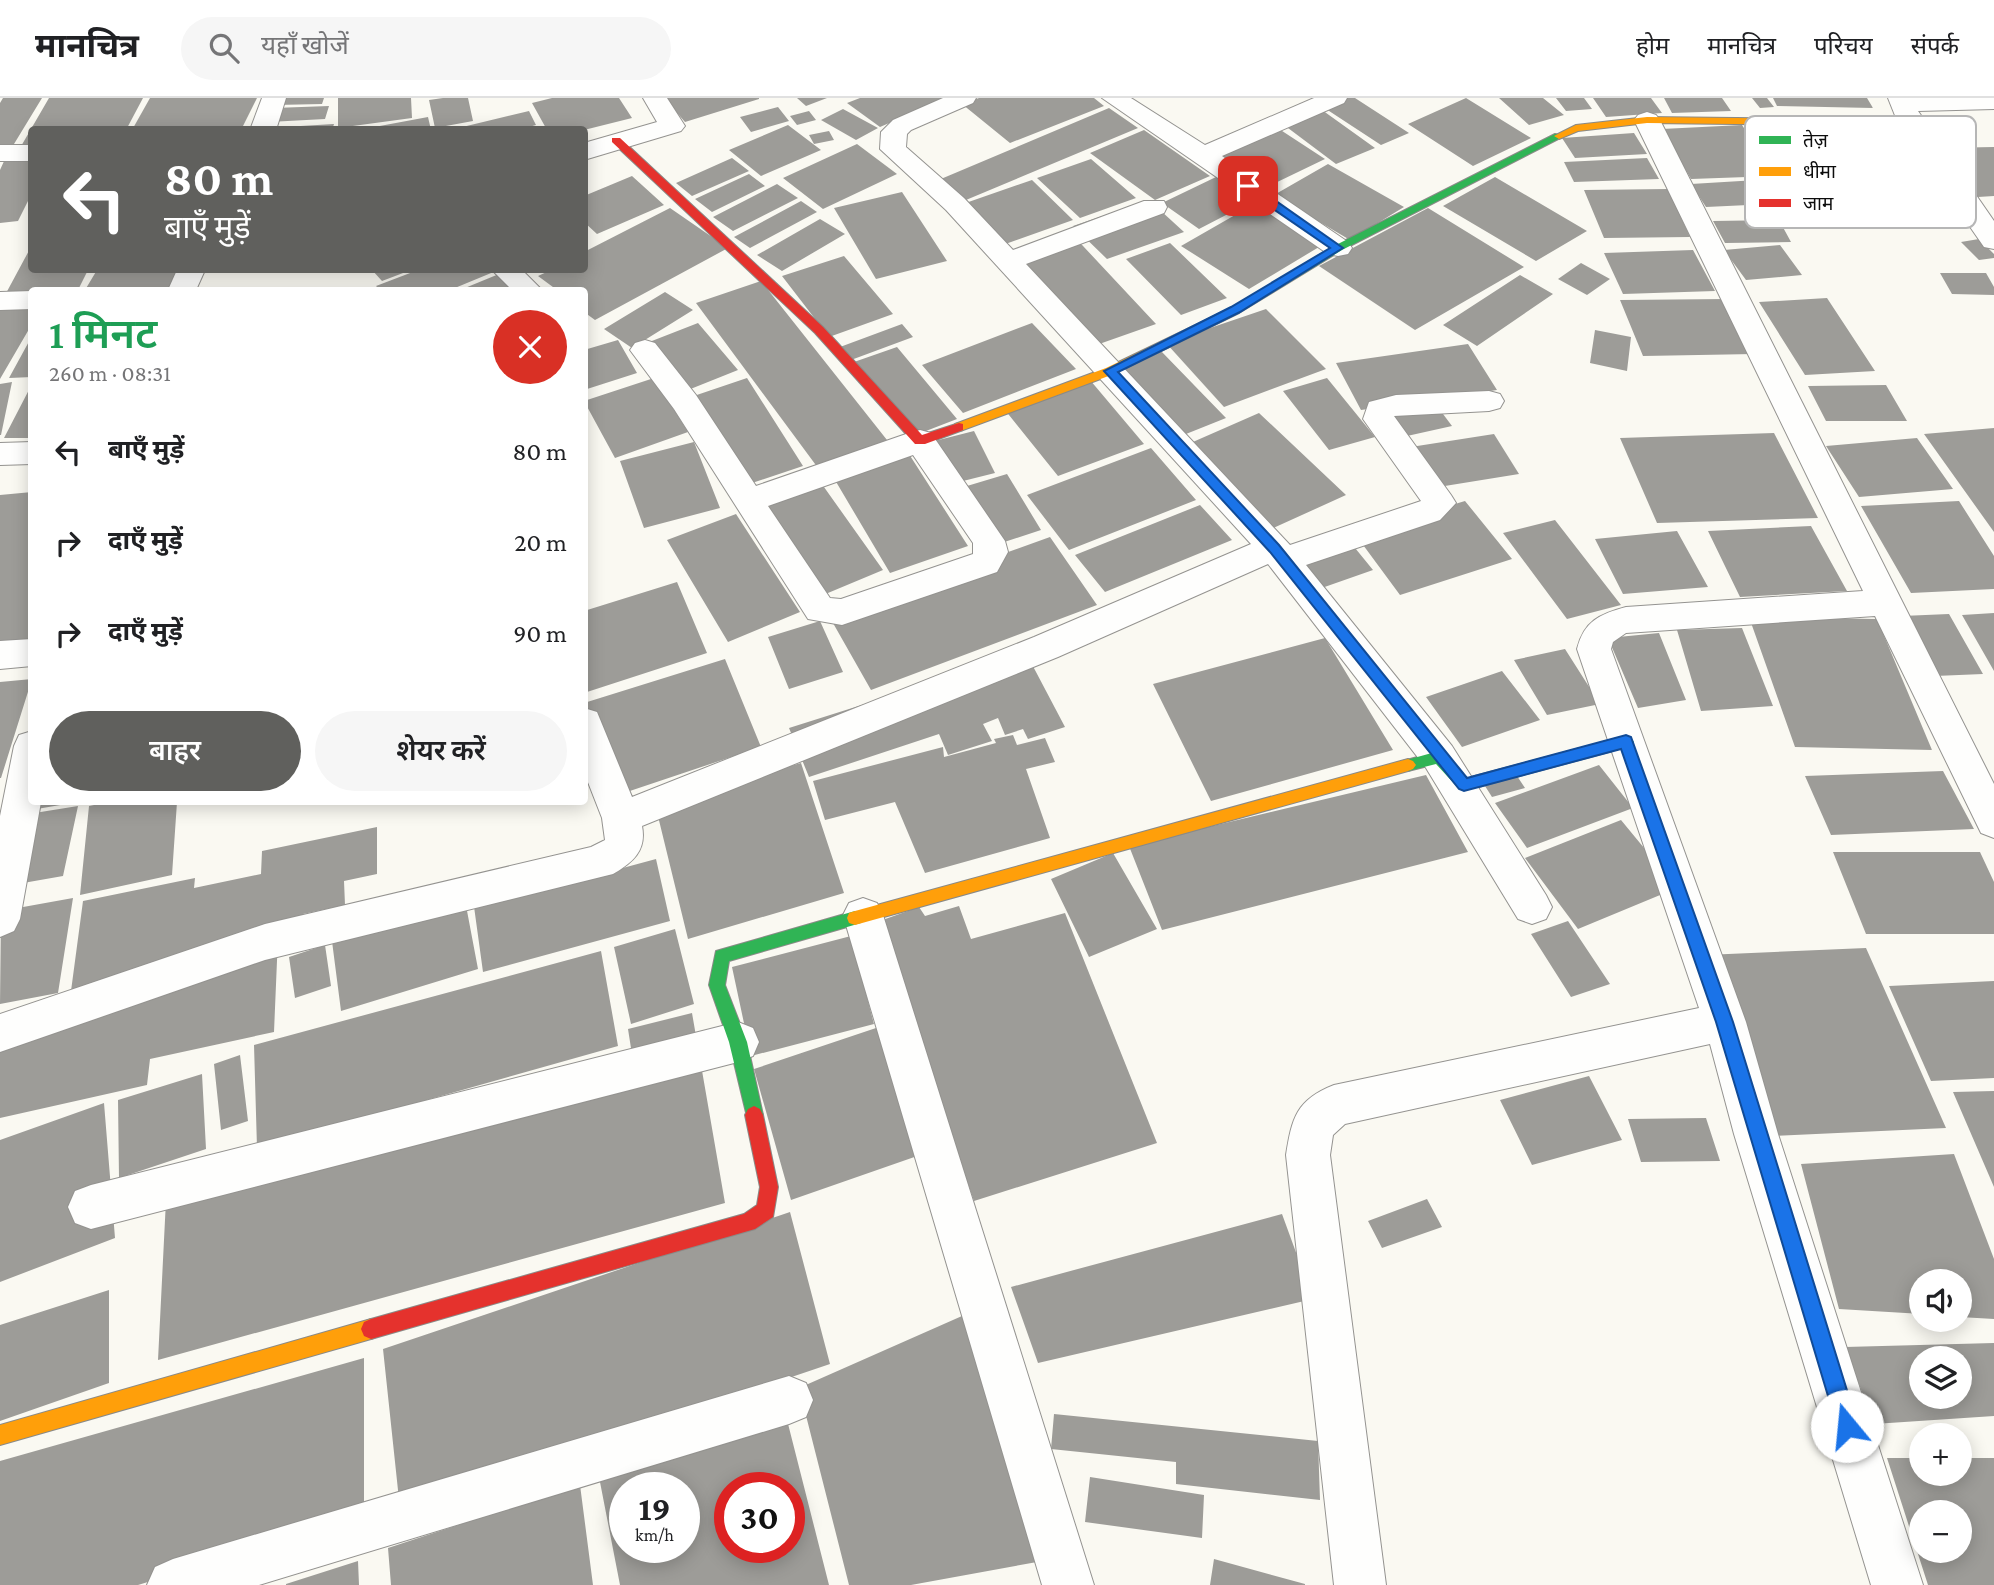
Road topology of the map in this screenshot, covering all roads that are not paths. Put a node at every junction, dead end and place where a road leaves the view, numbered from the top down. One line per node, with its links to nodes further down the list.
1 (274, 98): 9 (street)
2 (655, 98): 10 (street)
3 (964, 98): 19 (street)
4 (1114, 98): 14 (street)
5 (1335, 98): 14 (street)
6 (1994, 102): 7 (street)
7 (1905, 108): 8 (street)
8 (1647, 120): 18 (street); 32 (street)
9 (264, 126)
10 (616, 140): 11 (street); 27 (street)
11 (588, 150)
12 (0, 153): 13 (street)
13 (28, 153)
14 (1203, 155): 18 (street)
15 (1154, 207): 19 (street)
16 (1976, 214): 17 (street)
17 (1994, 241)
18 (1338, 248): 25 (street)
19 (1008, 261): 25 (street)
20 (509, 273): 21 (street)
21 (525, 287)
22 (28, 300): 23 (street)
23 (0, 301)
24 (645, 350): 30 (street)
25 (1110, 371): 27 (street); 31 (street)
26 (1489, 401): 31 (street)
27 (920, 441): 30 (street); 30 (street)
28 (28, 453): 29 (street)
29 (0, 454)
30 (748, 501)
31 (1279, 554): 37 (street); 39 (street)
32 (1885, 602): 36 (street); 40 (street)
33 (28, 652): 34 (street)
34 (0, 655)
35 (588, 732): 39 (street)
36 (1626, 741): 37 (street); 44 (street)
37 (1439, 757): 41 (street); 42 (street)
38 (28, 768): 43 (street)
39 (621, 818): 45 (street)
40 (1994, 822)
41 (1532, 907)
42 (863, 915): 46 (street); 51 (street)
43 (0, 919)
44 (1725, 1022): 52 (street); 53 (street)
45 (0, 1033)
46 (738, 1042): 47 (street); 49 (street)
47 (92, 1206)
48 (789, 1400): 50 (street)
49 (0, 1436)
50 (173, 1585)
51 (1068, 1585)
52 (1360, 1585)
53 (1897, 1585)

